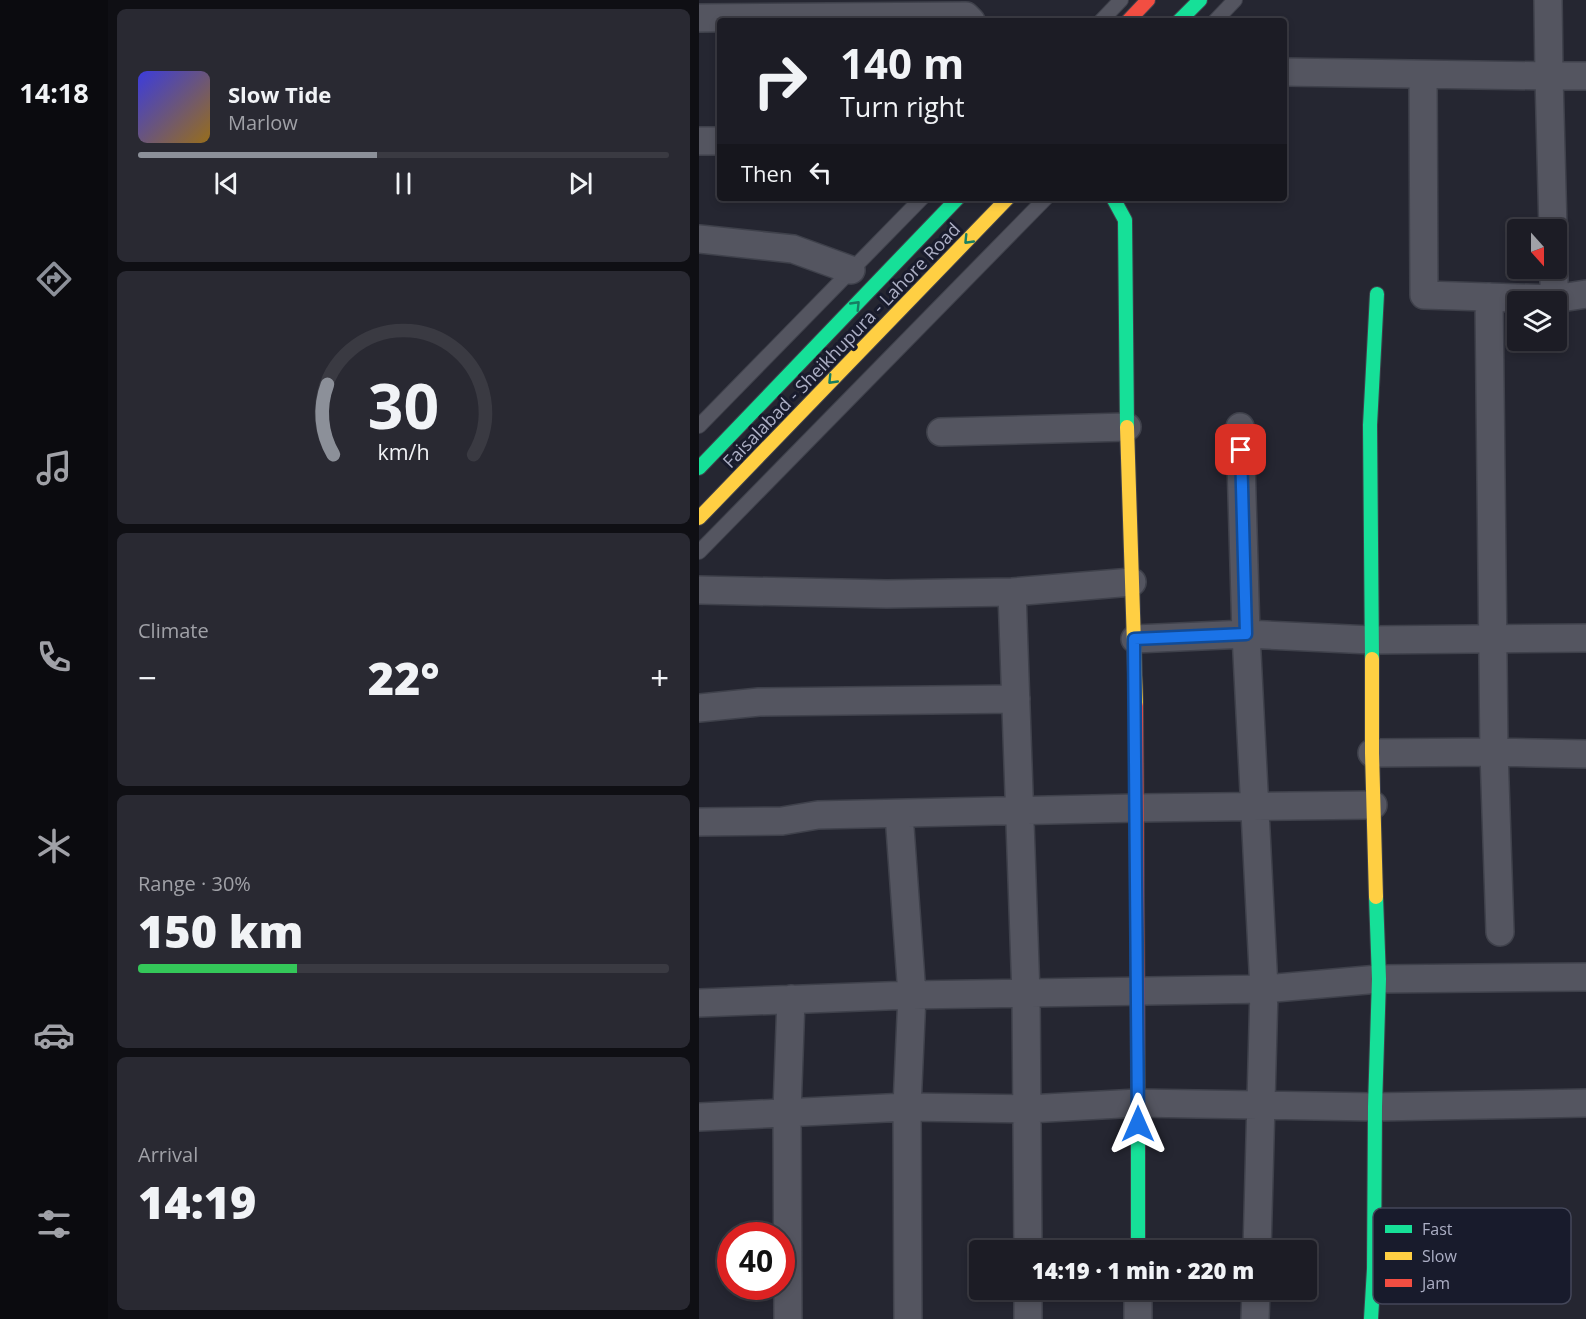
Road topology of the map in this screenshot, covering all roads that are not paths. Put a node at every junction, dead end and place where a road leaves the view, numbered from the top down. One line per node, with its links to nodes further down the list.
1 (1121, 0): 8 (lane)
2 (1148, 0): 9 (main road)
3 (1200, 0): 10 (main road)
4 (1235, 0): 11 (lane)
5 (1548, 0): 14 (street)
6 (699, 18): 7 (street)
7 (968, 18)
8 (1104, 18)
9 (1131, 18)
10 (1182, 18)
11 (1218, 18)
12 (1287, 72): 13 (street)
13 (1423, 75): 14 (street); 28 (street)
14 (1549, 76): 15 (street); 23 (street)
15 (1586, 76)
16 (699, 141): 17 (street)
17 (717, 141)
18 (919, 201): 25 (lane)
19 (955, 201): 35 (main road, Faisalabad - Sheikhupura - Lahore Road, one-way to 19)
20 (1005, 201): 36 (main road, Faisalabad - Sheikhupura - Lahore Road, one-way to 36)
21 (1043, 201): 37 (lane)
22 (1115, 201): 32 (main road)
23 (1553, 219)
24 (699, 239): 25 (street)
25 (852, 270): 31 (lane)
26 (1377, 294): 45 (main road)
27 (1586, 294): 29 (street)
28 (1489, 297): 30 (street); 44 (street)
29 (1567, 297)
30 (1507, 298)
31 (699, 426)
32 (1127, 427): 34 (street); 38 (main road)
33 (1241, 427): 41 (street)
34 (941, 432)
35 (699, 468)
36 (699, 518)
37 (699, 552)
38 (1132, 582): 40 (street); 43 (main road)
39 (699, 590): 40 (street)
40 (1013, 592): 46 (street)
41 (1246, 634): 43 (street); 45 (street); 52 (street)
42 (1586, 638): 44 (street)
43 (1134, 639): 53 (main road)
44 (1493, 639): 45 (street); 48 (street)
45 (1371, 640): 49 (main road)
46 (1016, 699): 47 (street); 54 (street)
47 (699, 708)
48 (1494, 752): 49 (street); 50 (street); 57 (street)
49 (1371, 753): 51 (main road)
50 (1586, 754)
51 (1374, 805): 52 (street); 59 (main road)
52 (1255, 806): 53 (street); 60 (street)
53 (1137, 808): 54 (street); 61 (main road)
54 (1021, 811): 55 (street); 63 (street)
55 (899, 814): 56 (street); 62 (street)
56 (699, 822)
57 (1500, 932)
58 (1586, 977): 59 (street)
59 (1379, 980): 60 (street); 70 (main road)
60 (1263, 989): 61 (street); 68 (street)
61 (1139, 990): 63 (street); 66 (main road)
62 (912, 995): 63 (street); 64 (street); 69 (street)
63 (1026, 995): 71 (street)
64 (791, 999): 65 (street); 72 (street)
65 (699, 1003)
66 (1139, 1103): 68 (street); 71 (street); 76 (main road)
67 (1586, 1103): 70 (street)
68 (1261, 1104): 70 (street); 77 (street)
69 (907, 1107): 71 (street); 72 (street); 83 (street)
70 (1375, 1107): 74 (main road)
71 (1028, 1109): 75 (street)
72 (787, 1112): 73 (street); 82 (street)
73 (699, 1117)
74 (1374, 1208)
75 (1028, 1240)
76 (1138, 1240)
77 (1257, 1240)
78 (1373, 1286): 87 (main road)
79 (1028, 1300): 84 (street)
80 (1138, 1300): 85 (street)
81 (1256, 1300): 86 (street)
82 (788, 1319)
83 (908, 1319)
84 (1028, 1319)
85 (1138, 1319)
86 (1255, 1319)
87 (1371, 1319)

